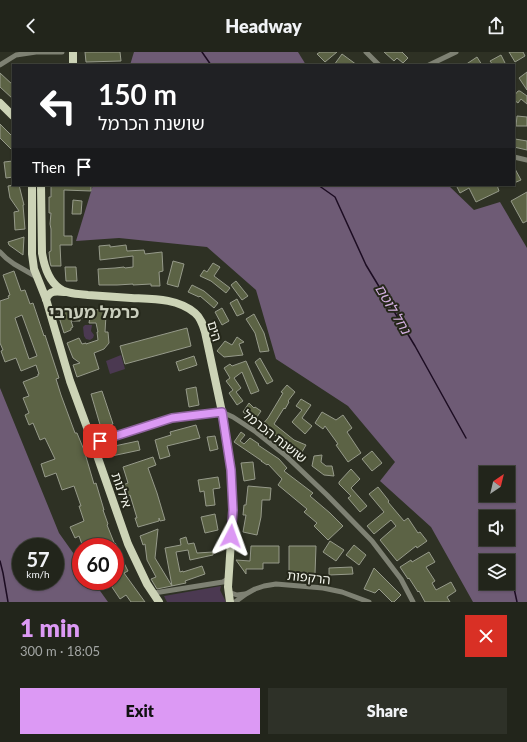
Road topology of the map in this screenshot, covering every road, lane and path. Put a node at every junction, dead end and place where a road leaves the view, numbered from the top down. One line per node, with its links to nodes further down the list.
1 (64, 52): 4 (street); 7 (street)
2 (366, 52): 5 (street)
3 (456, 52): 6 (street)
4 (73, 58)
5 (378, 64)
6 (431, 64)
7 (0, 65)
8 (0, 103): 9 (main road)
9 (12, 115)
10 (515, 157): 11 (street)
11 (527, 160)
12 (32, 186): 15 (main road)
13 (41, 186): 18 (main road)
14 (0, 252): 16 (street)
15 (32, 254): 16 (street); 17 (main road)
16 (22, 269): 17 (street)
17 (38, 279): 19 (main road)
18 (66, 292): 19 (main road); 20 (main road, הים)
19 (46, 299): 21 (main road, אילנות)
20 (222, 412): 21 (street, שושנת הכרמל); 22 (main road, הים); 30 (street, שושנת הכרמל)
21 (95, 448): 24 (main road, אילנות)
22 (228, 579): 23 (main road, הים); 24 (street)
23 (228, 592): 25 (street); 27 (main road, הים)
24 (154, 593): 26 (main road, אילנות)
25 (246, 594): 28 (street, הרקפות); 29 (street, הרקפות)
26 (160, 602)
27 (230, 602)
28 (235, 602)
29 (369, 602)
30 (413, 602)

